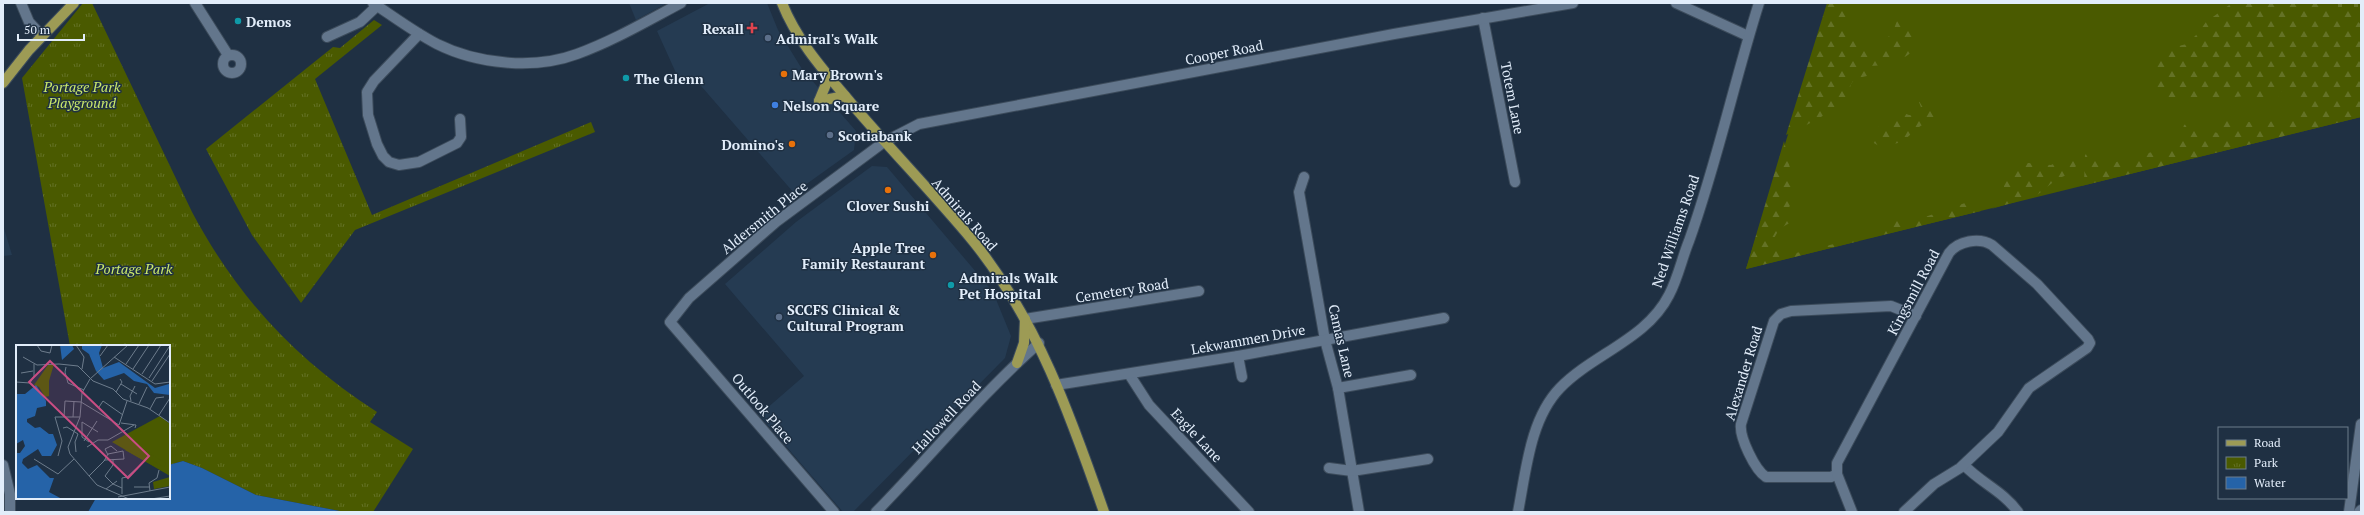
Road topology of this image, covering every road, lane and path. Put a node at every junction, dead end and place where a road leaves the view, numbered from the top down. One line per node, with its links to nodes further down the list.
1 (21, 3): 12 (street)
2 (74, 3): 12 (main road)
3 (195, 3): 15 (street)
4 (681, 3): 11 (street)
5 (782, 3): 16 (main road, Admirals Road)
6 (1573, 3): 10 (street, Cooper Road)
7 (1676, 3): 13 (street)
8 (1759, 3): 13 (street, Ned Williams Road)
9 (375, 5): 11 (street); 14 (street)
10 (1483, 18): 20 (street, Cooper Road); 22 (street, Totem Lane)
11 (419, 34): 19 (street)
12 (42, 36): 17 (main road)
13 (1748, 36): 50 (street, Ned Williams Road)
14 (328, 37)
15 (228, 55)
16 (829, 77): 18 (main road, Admirals Road); 18 (main road)
17 (3, 83)
18 (845, 96): 20 (main road, Admirals Road)
19 (460, 119)
20 (884, 142): 26 (main road, Admirals Road); 27 (street, Aldersmith Place)
21 (1304, 177): 28 (street, Camas Lane)
22 (1515, 182)
23 (1199, 291): 26 (street, Cemetery Road)
24 (1916, 316): 40 (street, Kingsmill Road); 43 (street, Kingsmill Road); 43 (street, Alexander Road)
25 (1444, 318): 28 (street, Lekwammen Drive)
26 (1025, 319): 29 (main road, Admirals Road); 31 (main road)
27 (670, 322): 45 (street, Outlook Place)
28 (1325, 340): 30 (street, Lekwammen Drive); 36 (street, Camas Lane)
29 (1039, 343): 31 (street, Hallowell Road); 35 (main road, Admirals Road)
30 (1238, 356): 32 (street, Lekwammen Drive); 34 (street)
31 (1017, 363): 46 (street, Hallowell Road)
32 (1129, 374): 35 (street, Lekwammen Drive); 48 (street, Eagle Lane)
33 (1411, 375): 36 (street)
34 (1242, 377)
35 (1056, 385): 47 (main road, Admirals Road)
36 (1338, 388): 42 (street, Camas Lane)
37 (2361, 424): 54 (street)
38 (1428, 459): 42 (street)
39 (3, 465): 44 (street)
40 (1964, 465): 52 (street); 53 (street)
41 (1329, 468): 42 (street)
42 (1352, 472): 49 (street, Camas Lane)
43 (1838, 474): 51 (street, Kingsmill Road)
44 (10, 512)
45 (834, 512)
46 (876, 512)
47 (1104, 512)
48 (1249, 512)
49 (1360, 512)
50 (1518, 512)
51 (1852, 512)
52 (1904, 512)
53 (2018, 512)
54 (2349, 512)

